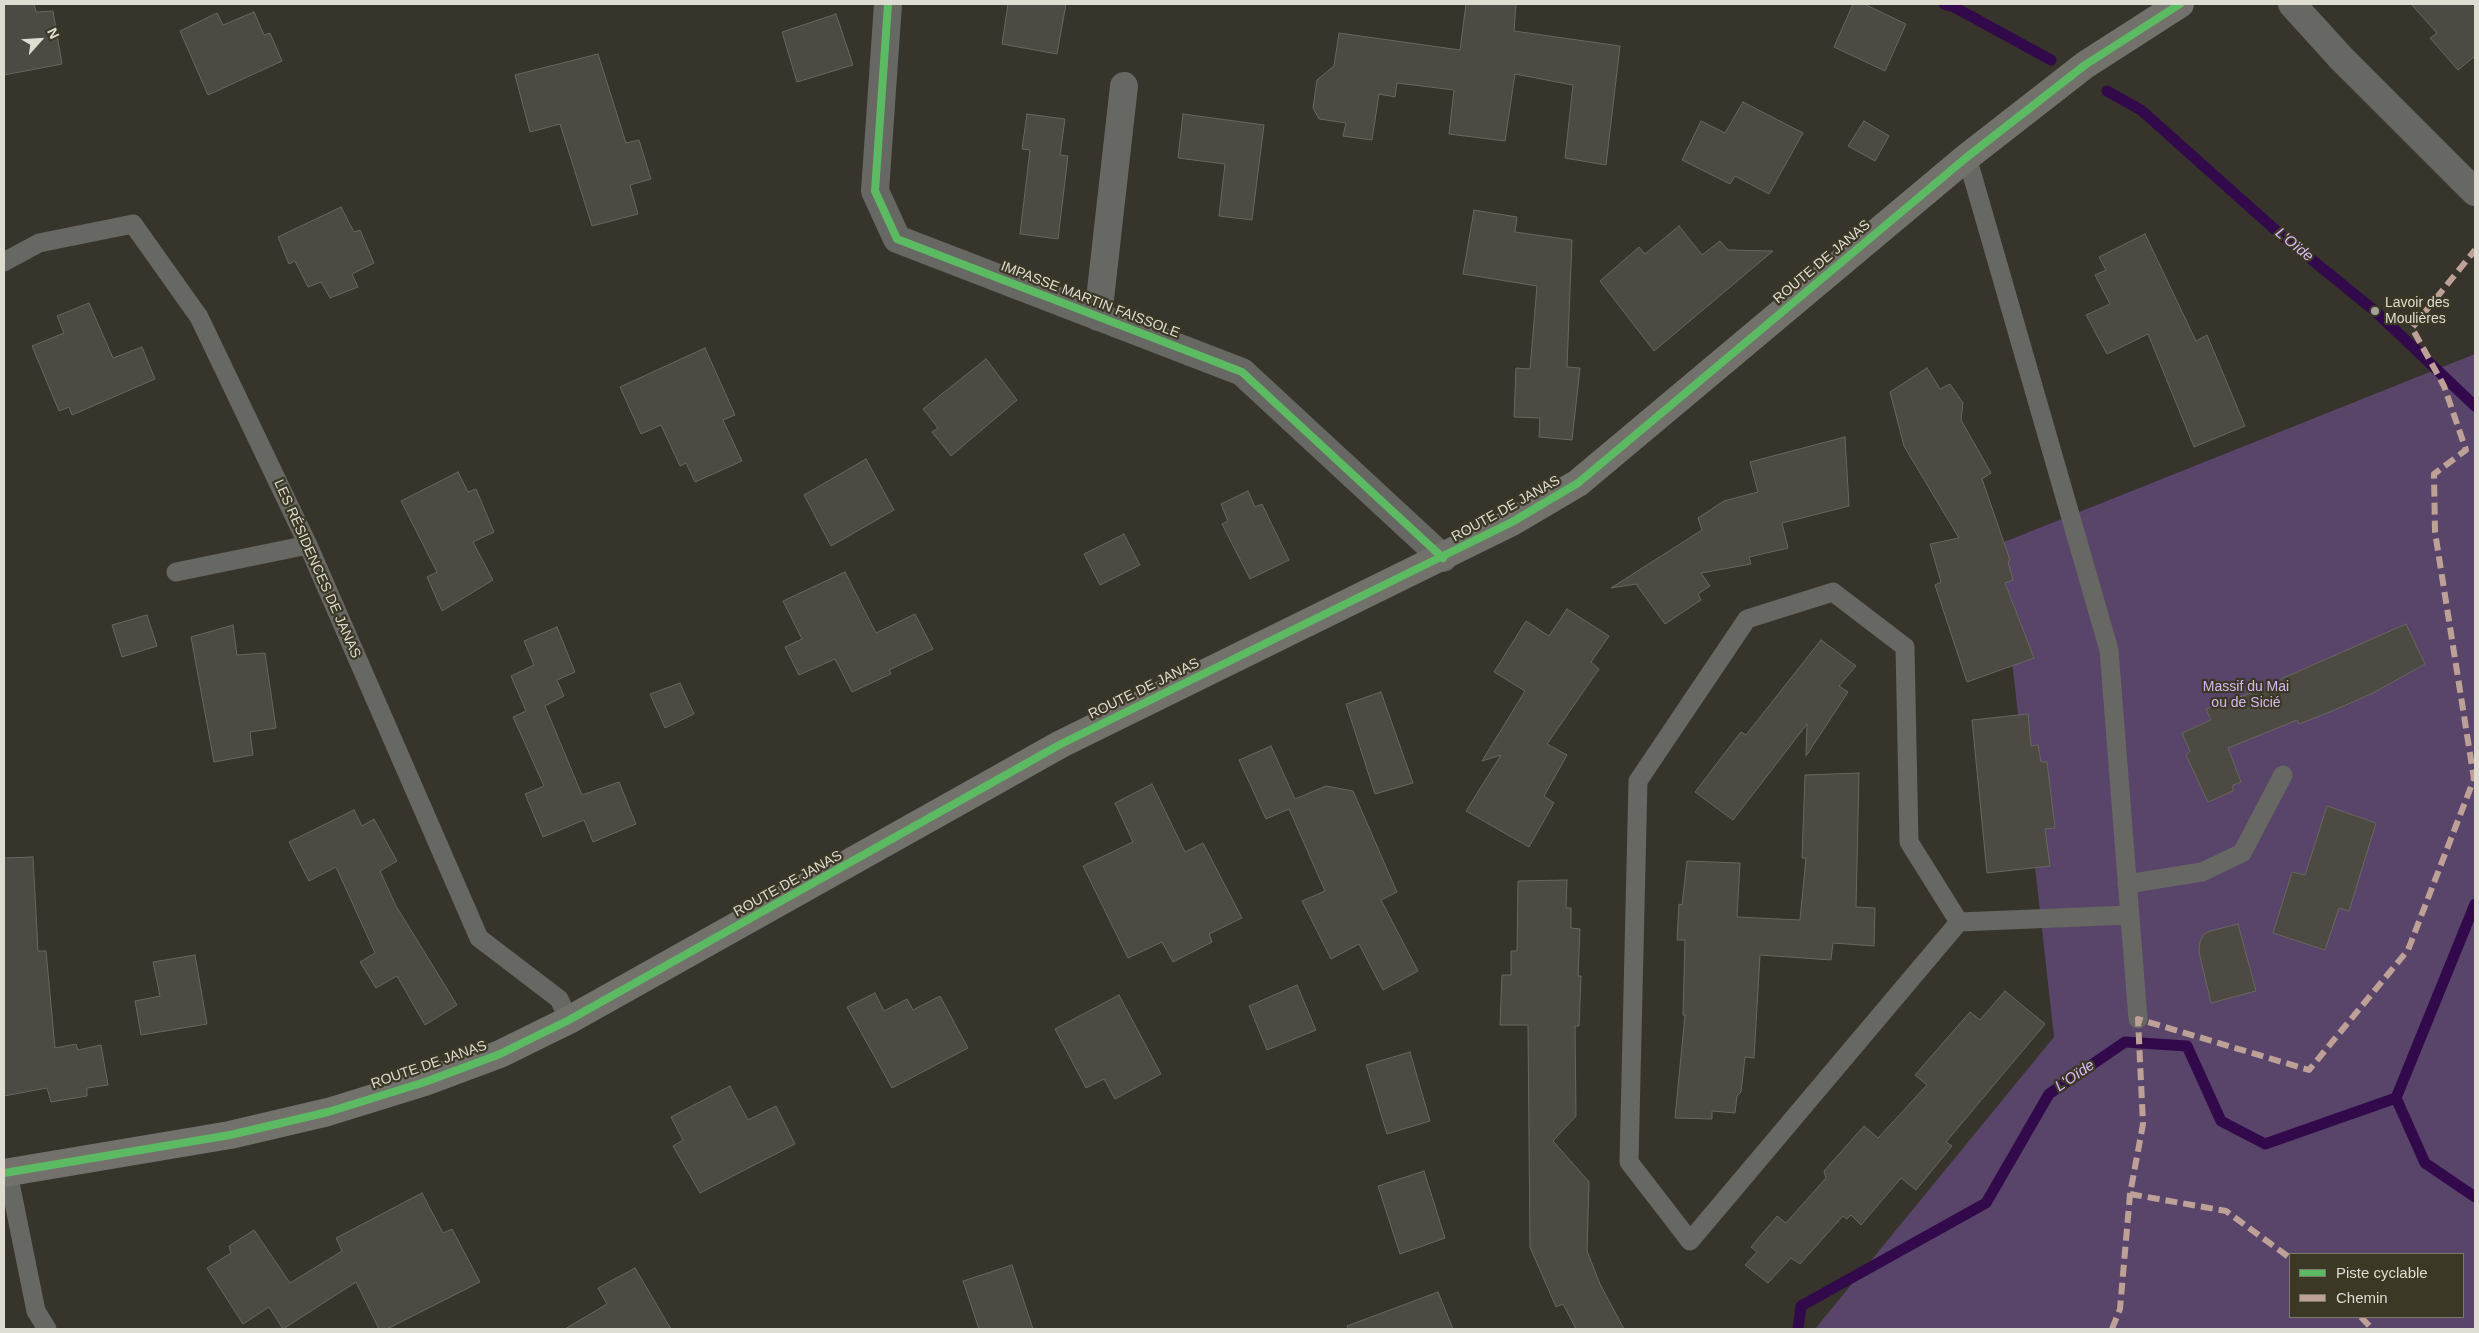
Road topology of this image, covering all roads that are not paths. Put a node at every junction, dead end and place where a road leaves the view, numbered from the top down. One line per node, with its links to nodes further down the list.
1 (888, 4): 8 (street, IMPASSE MARTIN FAISSOLE)
2 (2180, 4): 5 (street, ROUTE DE JANAS)
3 (2292, 4): 6 (street)
4 (1124, 86): 8 (street)
5 (1967, 157): 10 (street, ROUTE DE JANAS); 13 (lane)
6 (2475, 192)
7 (4, 262): 9 (lane, LES RÉSIDENCES DE JANAS)
8 (1098, 316): 10 (street, IMPASSE MARTIN FAISSOLE)
9 (308, 544): 11 (lane); 17 (lane, LES RÉSIDENCES DE JANAS)
10 (1442, 558): 17 (street, ROUTE DE JANAS)
11 (176, 572)
12 (2283, 775): 13 (lane)
13 (2127, 884): 14 (lane)
14 (2129, 915): 15 (lane); 16 (lane)
15 (1959, 922): 15 (lane)
16 (2138, 1019)
17 (570, 1020): 18 (street, ROUTE DE JANAS)
18 (6, 1173): 19 (lane)
19 (47, 1329)

